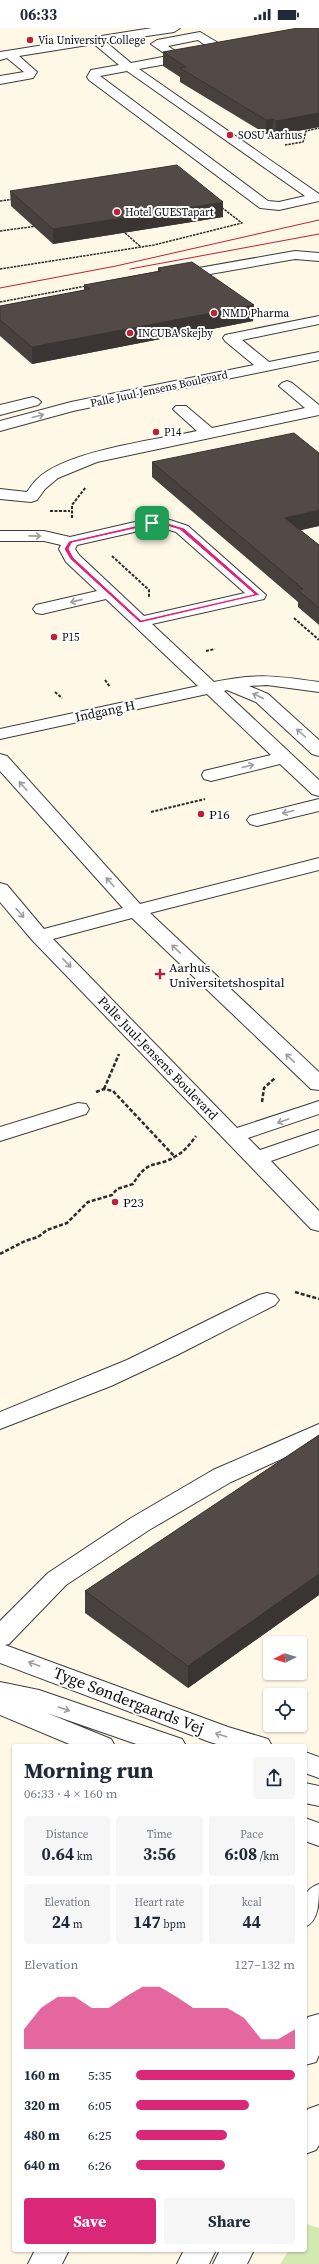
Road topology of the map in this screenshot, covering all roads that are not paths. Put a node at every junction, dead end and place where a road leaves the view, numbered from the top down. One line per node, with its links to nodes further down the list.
1 (174, 28): 2 (street)
2 (97, 41): 3 (street); 5 (street)
3 (4, 55): 6 (street)
4 (179, 58): 5 (street)
5 (128, 67): 5 (street)
6 (0, 80)
7 (319, 257): 8 (street)
8 (160, 279)
9 (319, 320): 12 (street)
10 (319, 346): 12 (street, Palle Juul-Jensens Boulevard)
11 (319, 356): 12 (street, Palle Juul-Jensens Boulevard)
12 (260, 362): 15 (street, Palle Juul-Jensens Boulevard); 17 (street, Palle Juul-Jensens Boulevard, one-way to 12)
13 (287, 386): 16 (street)
14 (181, 408): 18 (street)
15 (0, 410)
16 (318, 410): 18 (street)
17 (0, 426)
18 (209, 434): 19 (street)
19 (0, 494)
20 (0, 536): 21 (street, one-way to 21)
21 (70, 542): 22 (street); 24 (street)
22 (110, 594): 23 (street, one-way to 23); 24 (street)
23 (42, 609)
24 (140, 622): 27 (street)
25 (228, 684): 26 (street, Indgang H); 27 (street, Indgang H); 29 (street, one-way to 25)
26 (319, 687)
27 (210, 688): 28 (street, Indgang H); 30 (street)
28 (0, 734)
29 (319, 750)
30 (284, 757): 32 (street, one-way to 30); 33 (street)
31 (0, 760): 38 (street, one-way to 31)
32 (211, 775)
33 (319, 790)
34 (319, 805): 35 (street, one-way to 35)
35 (257, 820)
36 (319, 864): 38 (street)
37 (0, 890): 39 (street, Palle Juul-Jensens Boulevard, one-way to 39)
38 (136, 911): 39 (street); 40 (street, one-way to 38)
39 (39, 936): 43 (street, Palle Juul-Jensens Boulevard, one-way to 43)
40 (319, 1084)
41 (319, 1107): 43 (street, one-way to 43)
42 (78, 1109): 44 (street)
43 (226, 1129): 46 (street, Palle Juul-Jensens Boulevard)
44 (0, 1134)
45 (319, 1137): 46 (street)
46 (256, 1158): 47 (street, Palle Juul-Jensens Boulevard)
47 (289, 1195): 48 (street); 49 (street, Palle Juul-Jensens Boulevard)
48 (319, 1211)
49 (319, 1224)
50 (267, 1300): 51 (street)
51 (0, 1421)
52 (319, 1432): 53 (street)
53 (0, 1636)
54 (0, 1653): 59 (street, Tyge Søndergaards Vej, one-way to 54)
55 (0, 1692): 58 (street, one-way to 58)
56 (0, 1704): 57 (street)
57 (97, 1744)
58 (166, 1744)
59 (251, 1744)
60 (307, 1763): 61 (street)
61 (319, 1768)
62 (307, 1793): 63 (street)
63 (319, 1796)
64 (307, 1829): 65 (street)
65 (319, 1835)
66 (319, 1895): 67 (street)
67 (307, 1913)
68 (319, 2026): 69 (street)
69 (307, 2048)
70 (319, 2118): 71 (street)
71 (307, 2138)
72 (52, 2252): 75 (street)
73 (199, 2252): 76 (street)
74 (237, 2252): 77 (street)
75 (44, 2264)
76 (192, 2264)
77 (229, 2264)

